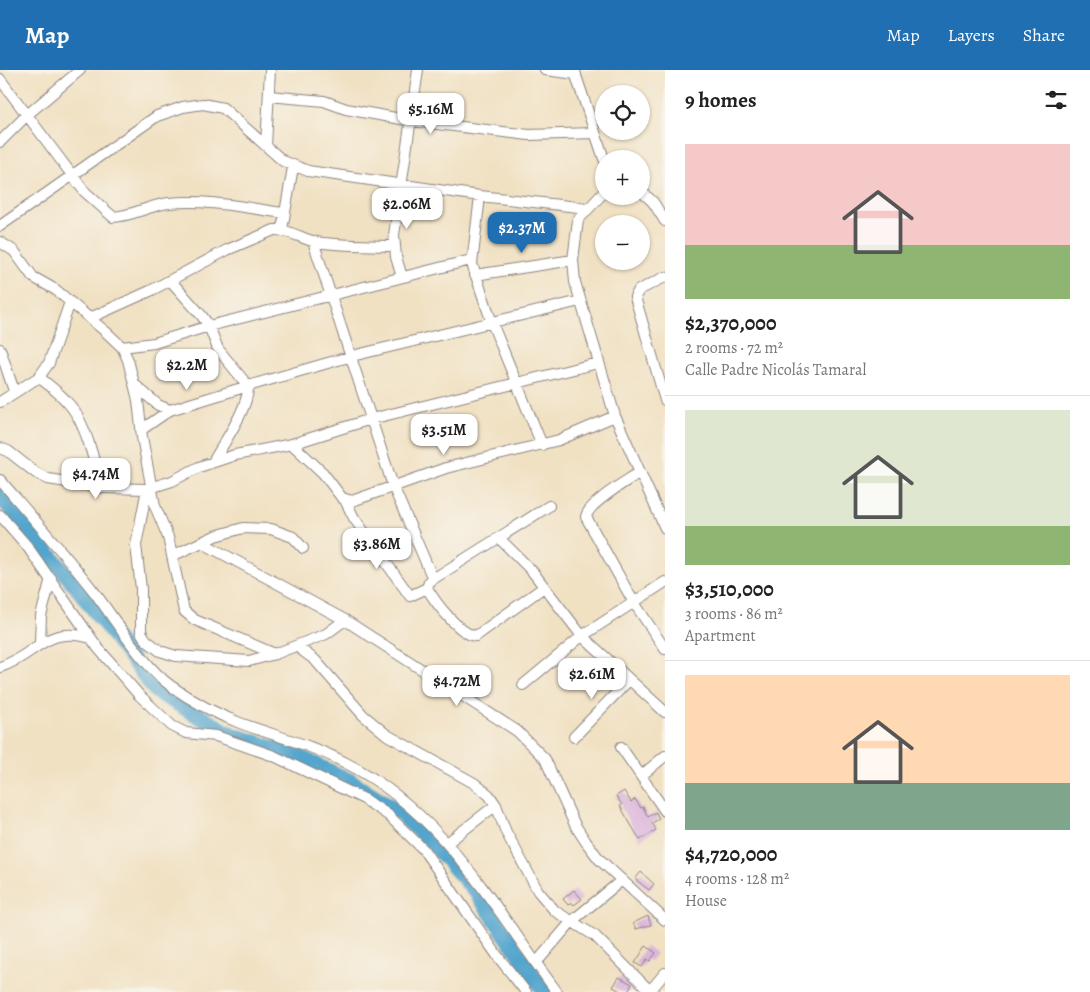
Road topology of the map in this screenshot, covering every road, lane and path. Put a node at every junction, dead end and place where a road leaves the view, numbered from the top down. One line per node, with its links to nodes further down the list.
1 (80, 70): 8 (street)
2 (270, 70): 7 (street)
3 (418, 70): 9 (street)
4 (546, 70): 5 (street)
5 (575, 72): 10 (street)
6 (0, 79): 8 (street)
7 (269, 96): 9 (street); 12 (street)
8 (27, 115): 11 (street); 15 (street)
9 (412, 120): 10 (street); 16 (street)
10 (594, 133): 13 (street)
11 (0, 142)
12 (266, 146): 14 (street); 15 (street)
13 (601, 150)
14 (293, 167): 16 (street); 21 (street)
15 (72, 174): 21 (street); 23 (street)
16 (401, 185): 17 (street); 27 (street)
17 (480, 196): 20 (street); 28 (street)
18 (650, 199): 22 (street)
19 (595, 200): 20 (street)
20 (587, 208): 29 (street)
21 (284, 212): 24 (street)
22 (665, 221)
23 (0, 226)
24 (282, 230): 25 (street); 33 (street)
25 (313, 241): 27 (street); 34 (street)
26 (0, 242): 36 (street)
27 (394, 246): 31 (street)
28 (471, 260): 30 (street); 31 (street)
29 (572, 260): 30 (street); 35 (street)
30 (475, 274): 38 (street)
31 (402, 277): 34 (street)
32 (665, 277): 49 (street)
33 (170, 280): 37 (street); 39 (street)
34 (333, 297): 39 (street); 42 (street)
35 (580, 301): 38 (street); 43 (street)
36 (70, 302): 37 (street); 44 (street)
37 (90, 318): 40 (street)
38 (492, 323): 42 (street); 46 (street)
39 (209, 326): 40 (street); 47 (street)
40 (122, 347): 45 (street)
41 (0, 350): 48 (street)
42 (352, 356): 47 (street); 53 (street)
43 (598, 363): 46 (street); 52 (street)
44 (39, 377): 48 (street); 62 (street)
45 (134, 384): 51 (street); 54 (street)
46 (516, 384): 53 (street); 56 (street)
47 (248, 386): 51 (street); 58 (street)
48 (14, 391): 50 (street)
49 (665, 400)
50 (0, 402)
51 (170, 410): 54 (street)
52 (615, 416): 56 (street); 59 (street)
53 (371, 419): 55 (street); 61 (street)
54 (141, 430): 63 (street)
55 (292, 444): 58 (street); 64 (street)
56 (542, 445): 61 (street)
57 (0, 448): 62 (street)
58 (213, 462): 63 (street)
59 (640, 472): 67 (street); 76 (street)
60 (0, 480): 95 (street)
61 (393, 486): 64 (street); 74 (street)
62 (99, 487): 63 (street)
63 (150, 488): 71 (street); 83 (street)
64 (345, 500): 74 (street)
65 (550, 506): 68 (street)
66 (0, 516): 72 (street)
67 (665, 528)
68 (500, 539): 74 (street); 75 (street)
69 (201, 542): 70 (street); 71 (street); 77 (street)
70 (303, 548)
71 (172, 556): 83 (street)
72 (50, 578): 79 (street); 80 (street)
73 (665, 582): 76 (street)
74 (430, 583): 75 (street)
75 (544, 587): 78 (street)
76 (633, 601): 78 (street); 82 (street)
77 (345, 620): 81 (street); 96 (street)
78 (582, 636): 85 (street); 86 (street)
79 (91, 638): 80 (street); 101 (street)
80 (40, 642): 84 (street)
81 (296, 646): 83 (street); 93 (street)
82 (665, 649)
83 (275, 654)
84 (0, 667)
85 (628, 680): 87 (street); 88 (street)
86 (523, 685)
87 (665, 712)
88 (574, 737)
89 (621, 747): 91 (street)
90 (665, 756): 91 (street)
91 (641, 776): 92 (street)
92 (661, 798): 94 (street)
93 (496, 805): 95 (street); 98 (street)
94 (665, 810)
95 (447, 843): 99 (street)
96 (622, 880): 97 (street); 98 (street)
97 (665, 920)
98 (572, 921): 99 (street); 103 (street)
99 (536, 963): 102 (street)
100 (665, 973): 103 (street)
101 (526, 992)
102 (557, 992)
103 (650, 992)

